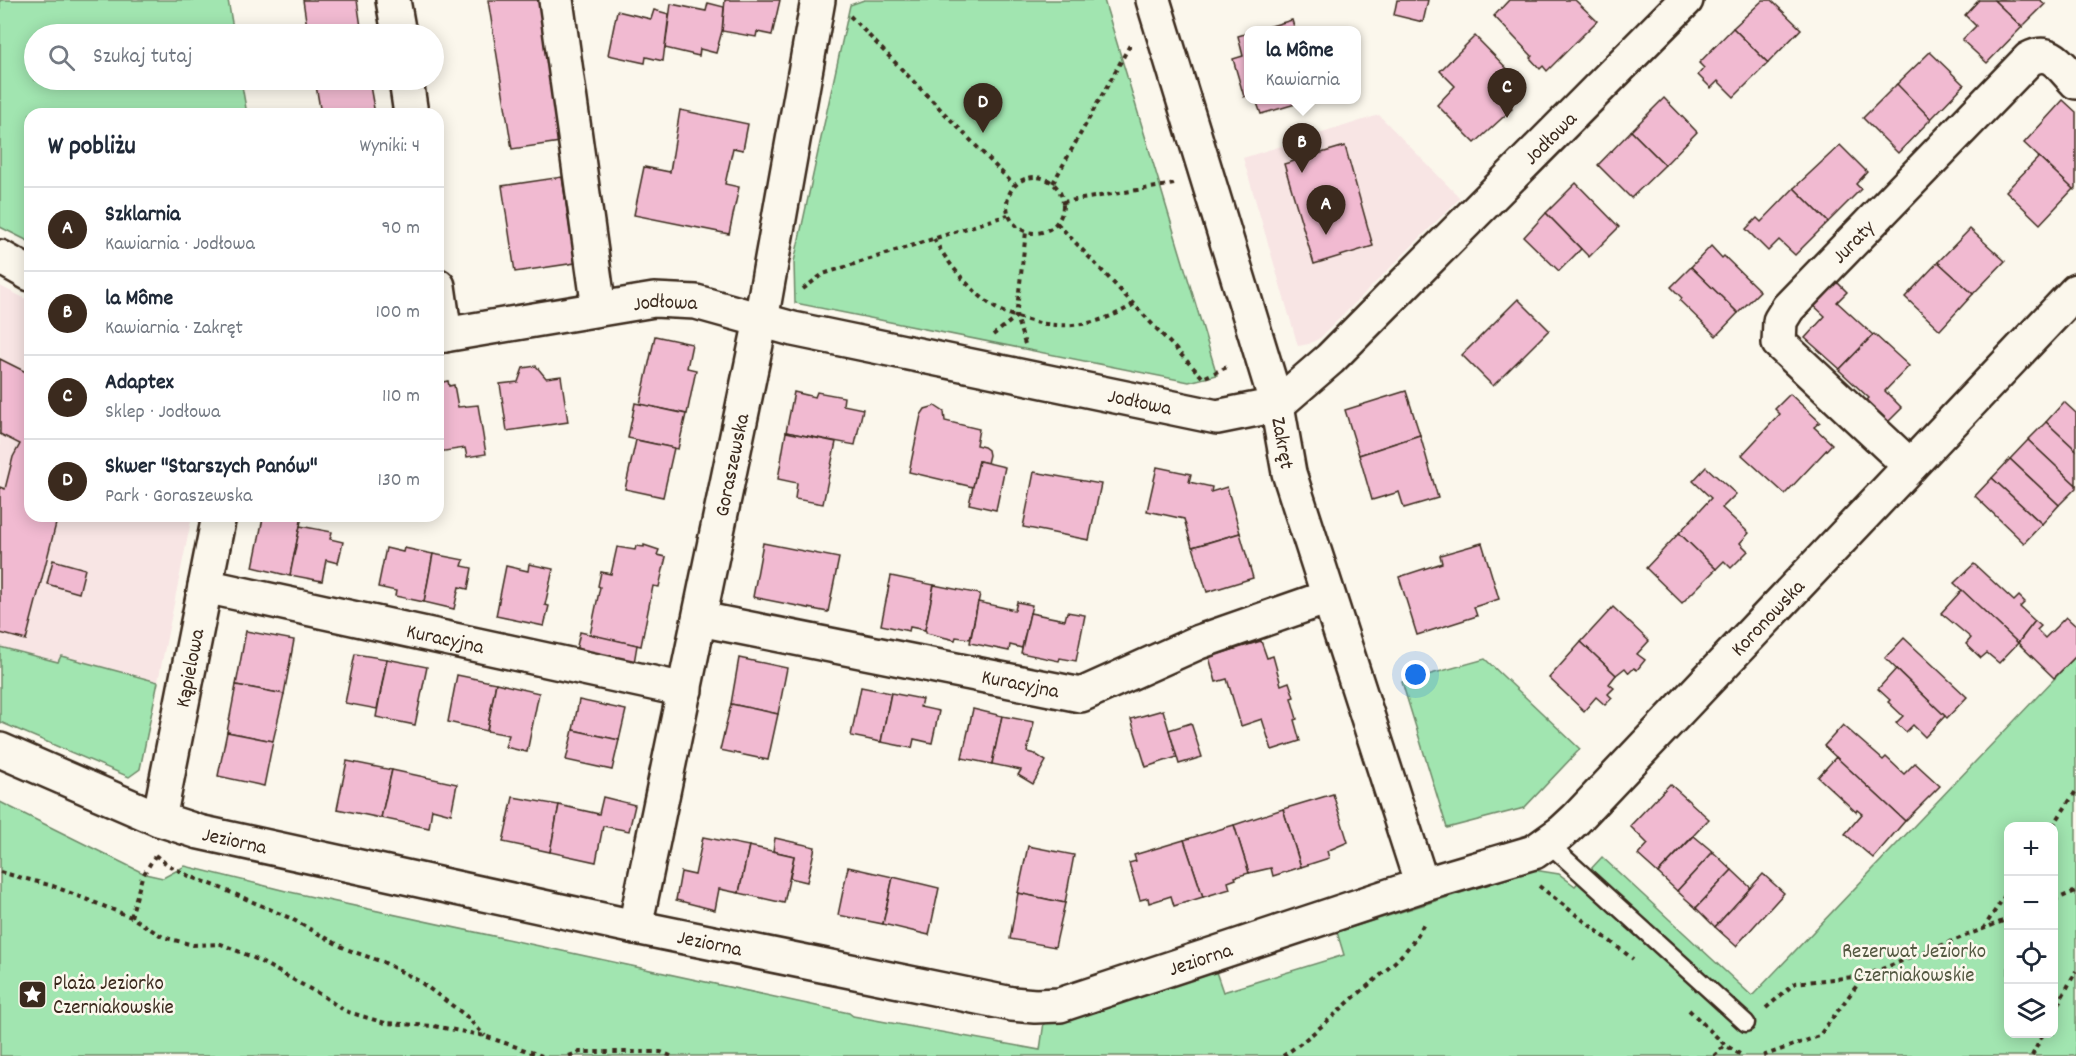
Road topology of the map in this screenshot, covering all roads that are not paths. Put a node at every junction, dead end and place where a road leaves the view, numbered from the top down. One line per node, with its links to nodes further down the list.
1 (393, 0): 6 (street)
2 (556, 0): 13 (street)
3 (1153, 0): 16 (street, Zakręt)
4 (1686, 0): 16 (street, Jodłowa)
5 (830, 4): 14 (street, Goraszewska)
6 (397, 24)
7 (2076, 82): 17 (street, Juraty)
8 (407, 90): 9 (street)
9 (410, 108)
10 (0, 257): 11 (street)
11 (24, 271)
12 (2076, 291): 17 (street, Koronowska)
13 (599, 309): 14 (street, Jodłowa); 15 (street, Jodłowa)
14 (761, 320): 16 (street, Jodłowa); 21 (street, Goraszewska)
15 (444, 335)
16 (1277, 405): 20 (street, Zakręt)
17 (1910, 466): 25 (street, Koronowska)
18 (218, 522): 19 (street, Kąpielowa)
19 (205, 586): 22 (street, Kuracyjna); 24 (street, Kąpielowa)
20 (1328, 597): 21 (street, Kuracyjna); 26 (street, Zakręt)
21 (700, 619): 22 (street, Goraszewska)
22 (685, 690): 27 (street, Goraszewska)
23 (0, 750): 24 (street, Jeziorna)
24 (159, 819): 27 (street, Jeziorna)
25 (1548, 843): 26 (street, Koronowska); 28 (lane)
26 (1422, 885): 27 (street, Jeziorna)
27 (635, 927)
28 (1746, 1023)

